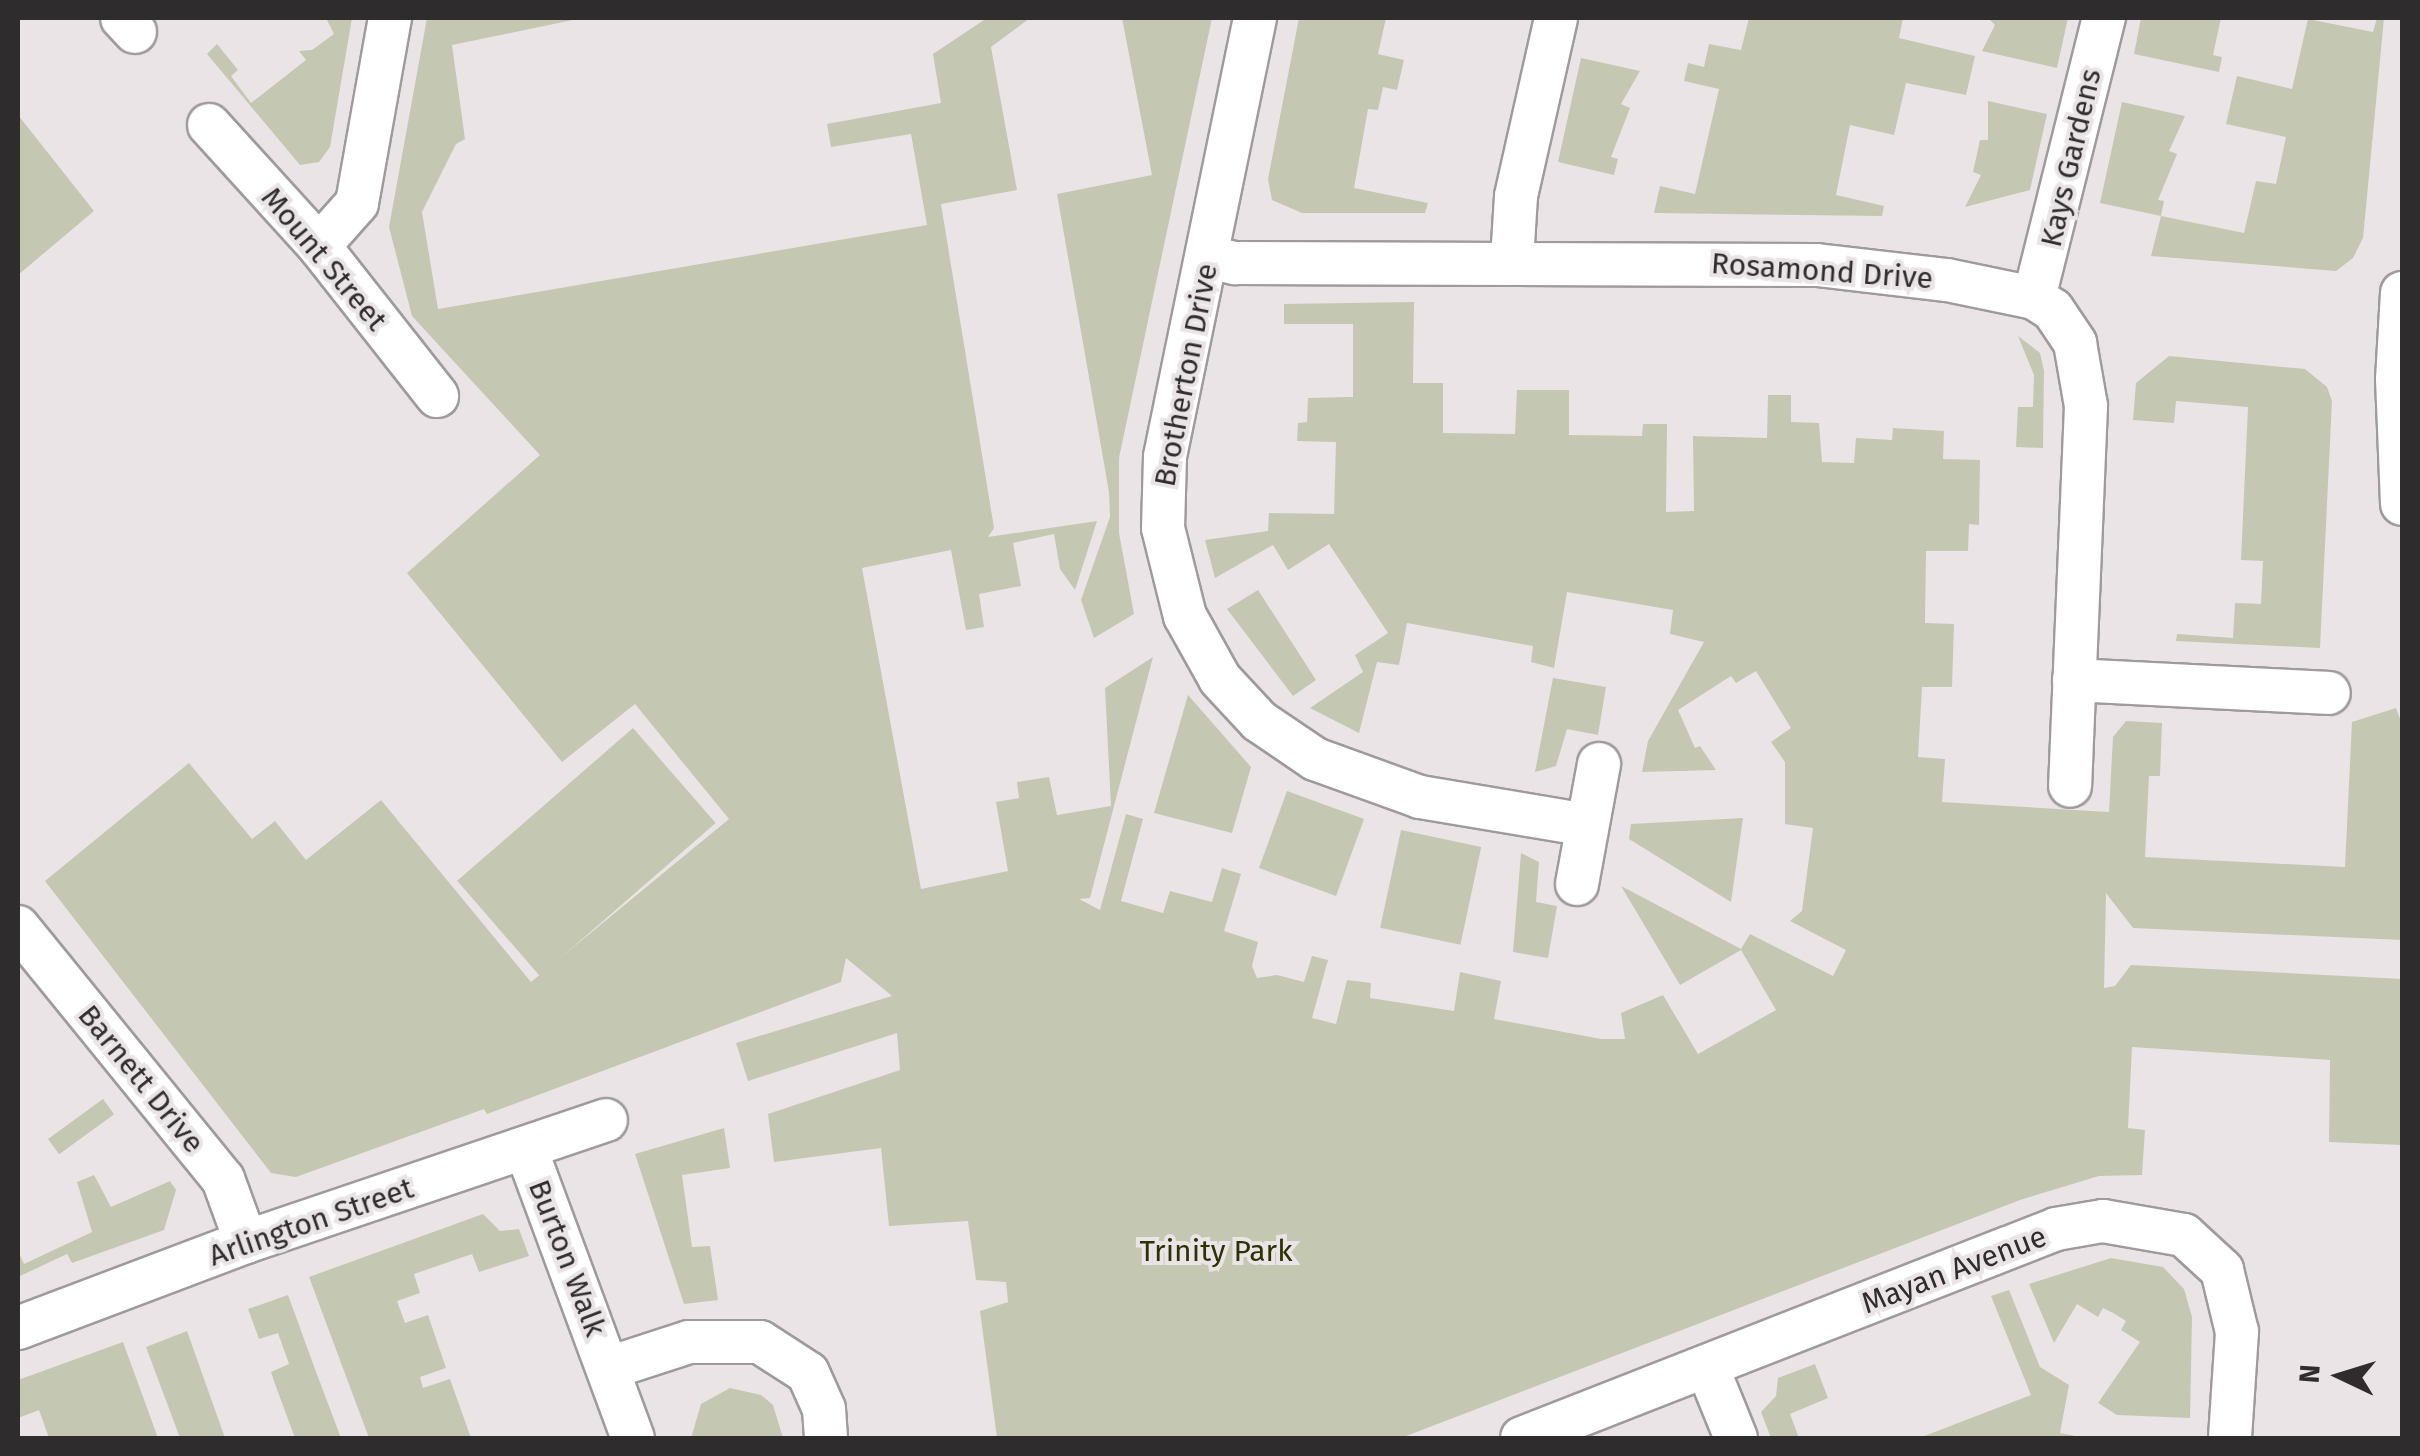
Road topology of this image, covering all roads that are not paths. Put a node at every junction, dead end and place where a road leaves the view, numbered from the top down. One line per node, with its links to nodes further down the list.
1 (390, 18): 6 (street)
2 (1256, 18): 7 (street, Brotherton Drive)
3 (1556, 18): 8 (street)
4 (2104, 18): 10 (street, Kays Gardens)
5 (209, 125): 6 (street, Mount Street)
6 (318, 246): 11 (street, Mount Street)
7 (1208, 257): 8 (street, Rosamond Drive); 17 (street, Brotherton Drive)
8 (1512, 260): 10 (street, Rosamond Drive)
9 (2402, 294): 12 (street)
10 (2034, 298): 13 (street)
11 (437, 396)
12 (2402, 504)
13 (2074, 680): 14 (street); 16 (street)
14 (2329, 692)
15 (1599, 764): 17 (street)
16 (2070, 786)
17 (1587, 825): 18 (street)
18 (1578, 884)
19 (18, 927): 22 (street, Barnett Drive)
20 (606, 1120): 21 (street, Arlington Street)
21 (526, 1148): 22 (street, Arlington Street); 24 (street, Burton Walk)
22 (246, 1242): 23 (street, Arlington Street)
23 (18, 1328)
24 (609, 1368): 26 (street, Burton Walk); 27 (street, Burton Walk)
25 (1708, 1369): 28 (street, Mayan Avenue); 29 (street); 30 (street, Mayan Avenue)
26 (633, 1438)
27 (826, 1438)
28 (1522, 1438)
29 (1736, 1438)
30 (2230, 1438)

